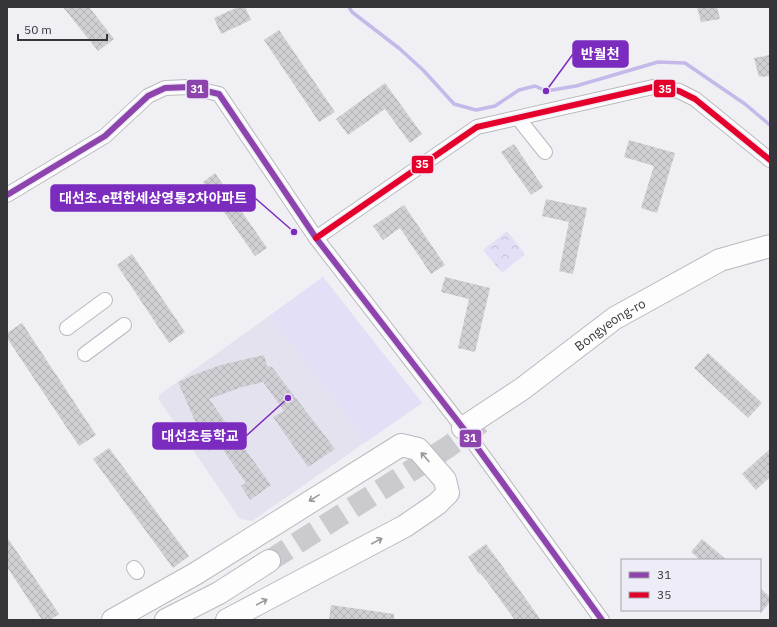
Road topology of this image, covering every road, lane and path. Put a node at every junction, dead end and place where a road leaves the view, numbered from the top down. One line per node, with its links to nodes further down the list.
1 (518, 118): 2 (street); 3 (street); 5 (street)
2 (545, 152)
3 (770, 160)
4 (7, 195): 5 (street)
5 (316, 238): 11 (street)
6 (770, 246): 11 (highway, Bongyeong-ro)
7 (105, 300): 9 (street)
8 (124, 325): 10 (street)
9 (67, 328)
10 (85, 354)
11 (463, 428): 16 (street)
12 (269, 561): 14 (highway)
13 (113, 620): 15 (highway, one-way to 13)
14 (166, 620)
15 (227, 620)
16 (602, 620)

